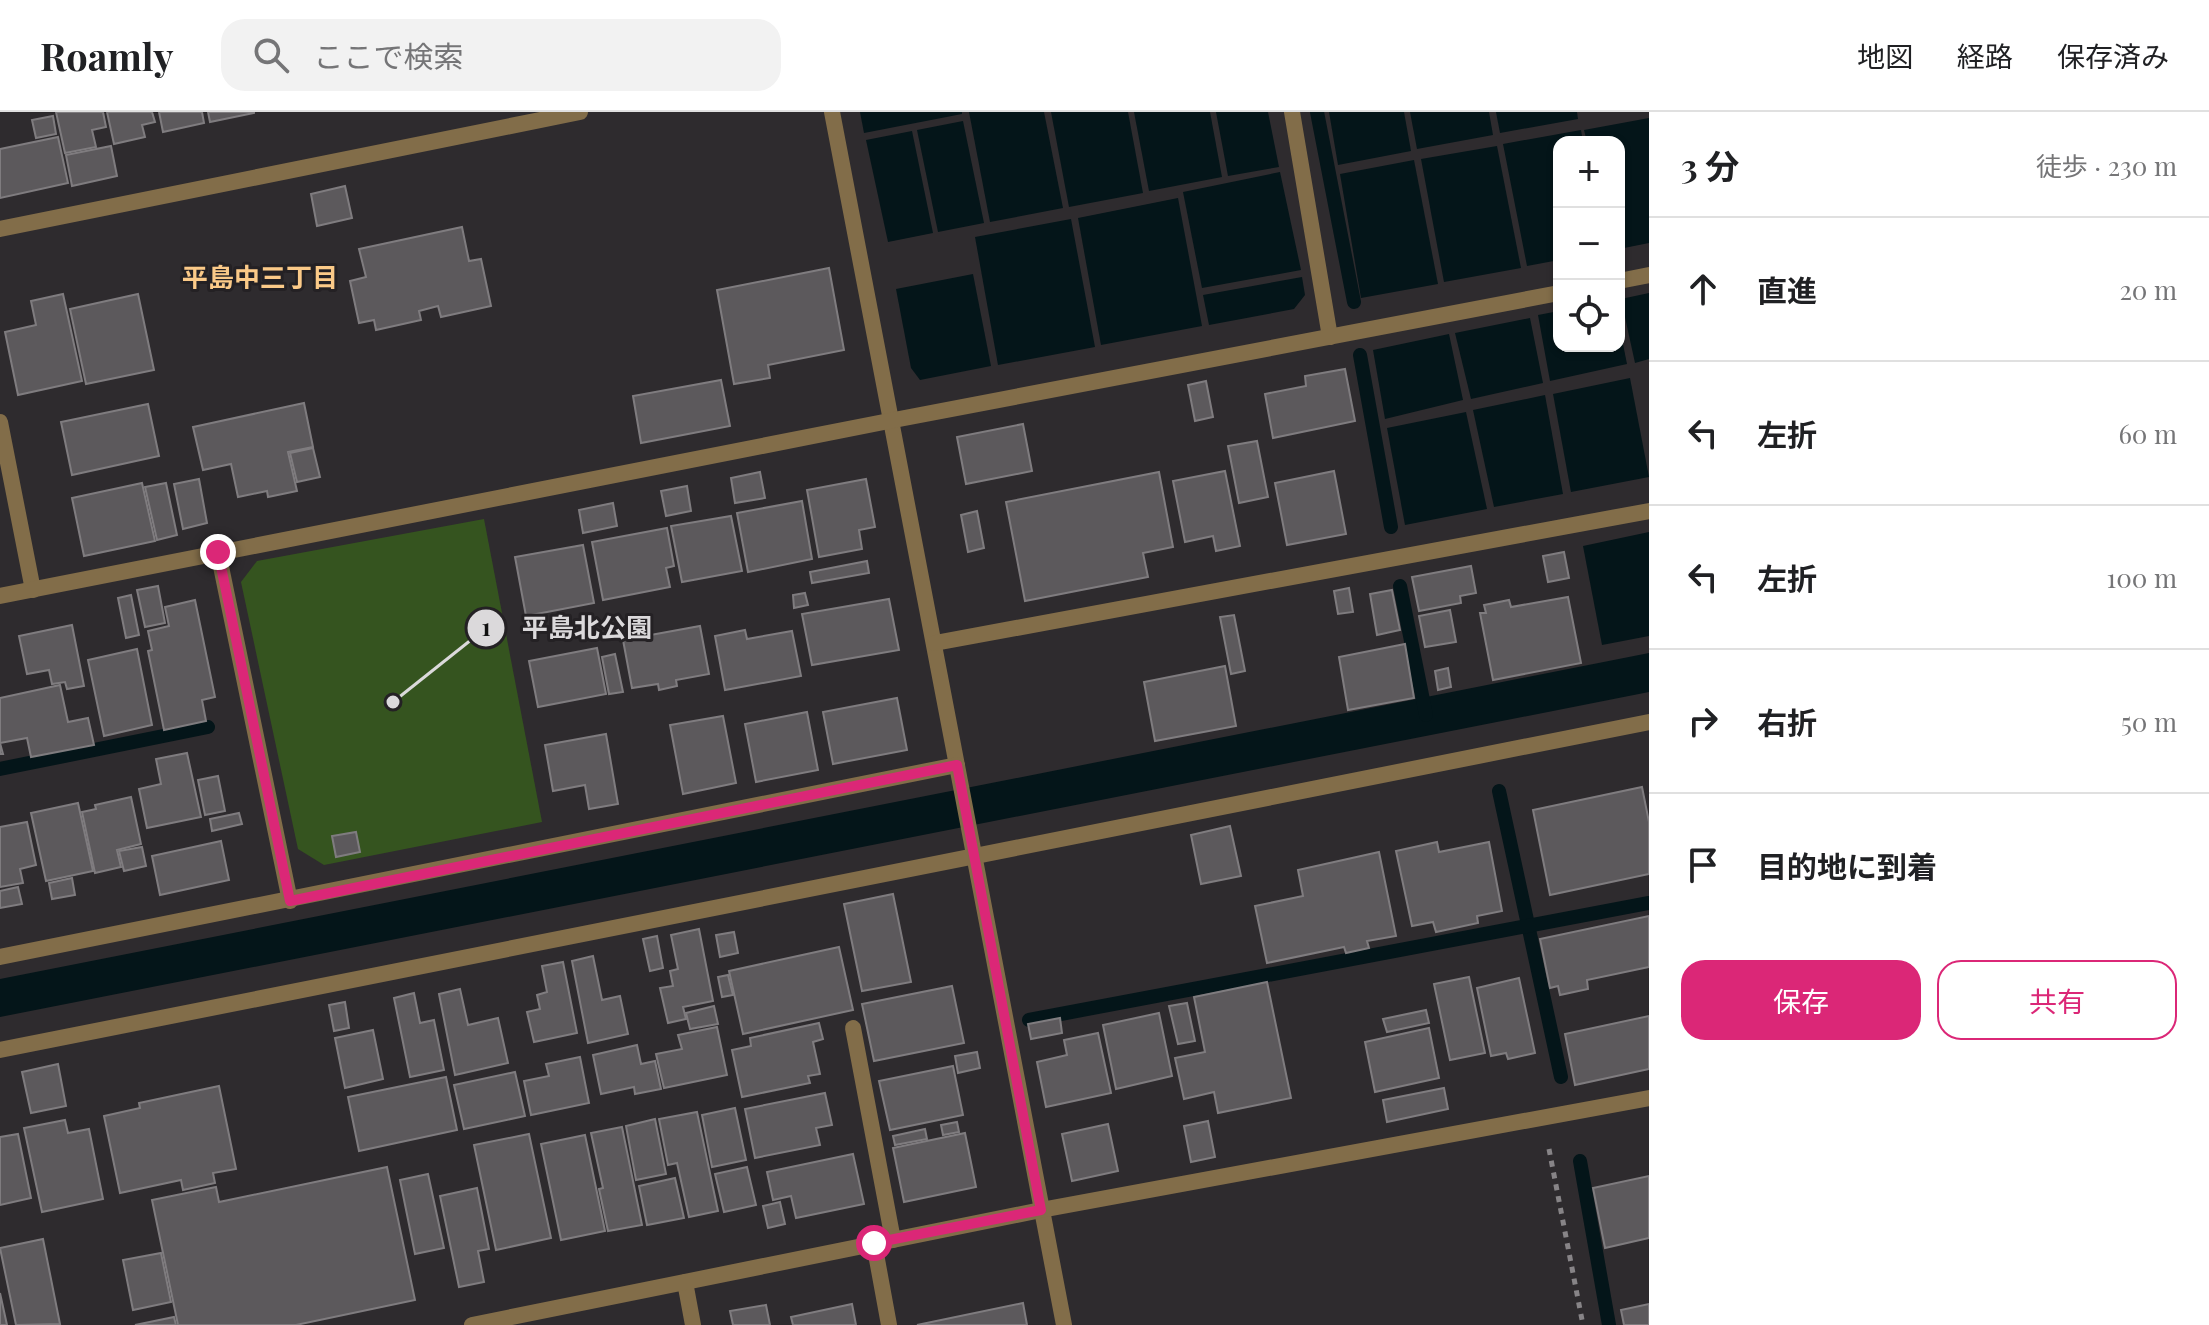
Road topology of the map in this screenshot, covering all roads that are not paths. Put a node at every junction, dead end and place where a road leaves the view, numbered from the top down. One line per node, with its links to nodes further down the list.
1 (580, 112): 4 (street)
2 (832, 112): 9 (street)
3 (1292, 112): 8 (street)
4 (0, 229)
5 (1649, 275): 6 (street)
6 (1624, 280)
7 (1553, 294): 8 (street)
8 (1330, 337): 9 (street)
9 (894, 420): 12 (street); 15 (street)
10 (0, 422): 13 (street)
11 (1649, 511): 15 (street)
12 (218, 552): 13 (street); 19 (street)
13 (33, 590): 14 (street)
14 (0, 596)
15 (935, 643): 17 (street)
16 (1649, 722): 18 (street)
17 (957, 765): 18 (street); 19 (street)
18 (973, 858): 22 (street); 24 (street)
19 (290, 901): 20 (street)
20 (0, 957)
21 (853, 1028): 25 (street)
22 (0, 1050)
23 (1649, 1098): 24 (street)
24 (1041, 1210): 25 (street); 32 (street)
25 (893, 1240): 26 (street)
26 (874, 1243): 27 (street); 31 (street)
27 (685, 1282): 28 (street); 30 (street)
28 (490, 1323): 29 (street)
29 (472, 1325)
30 (693, 1325)
31 (889, 1325)
32 (1064, 1325)

